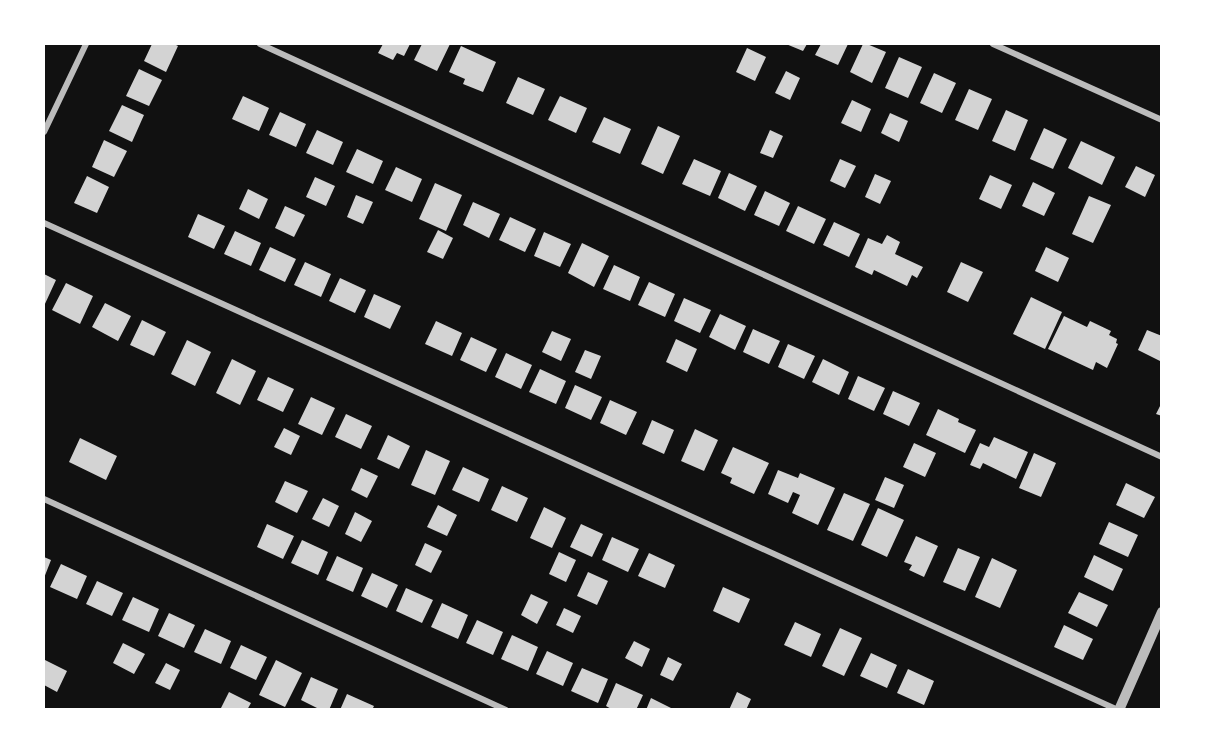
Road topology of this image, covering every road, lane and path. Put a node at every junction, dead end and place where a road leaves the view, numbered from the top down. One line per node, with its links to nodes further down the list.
1 (86, 44): 5 (street)
2 (260, 44): 7 (street)
3 (993, 44): 4 (street)
4 (1161, 120)
5 (44, 132)
6 (44, 223): 11 (street)
7 (1161, 457)
8 (44, 499): 10 (street)
9 (1161, 612): 11 (street)
10 (506, 710)
11 (1119, 710)

